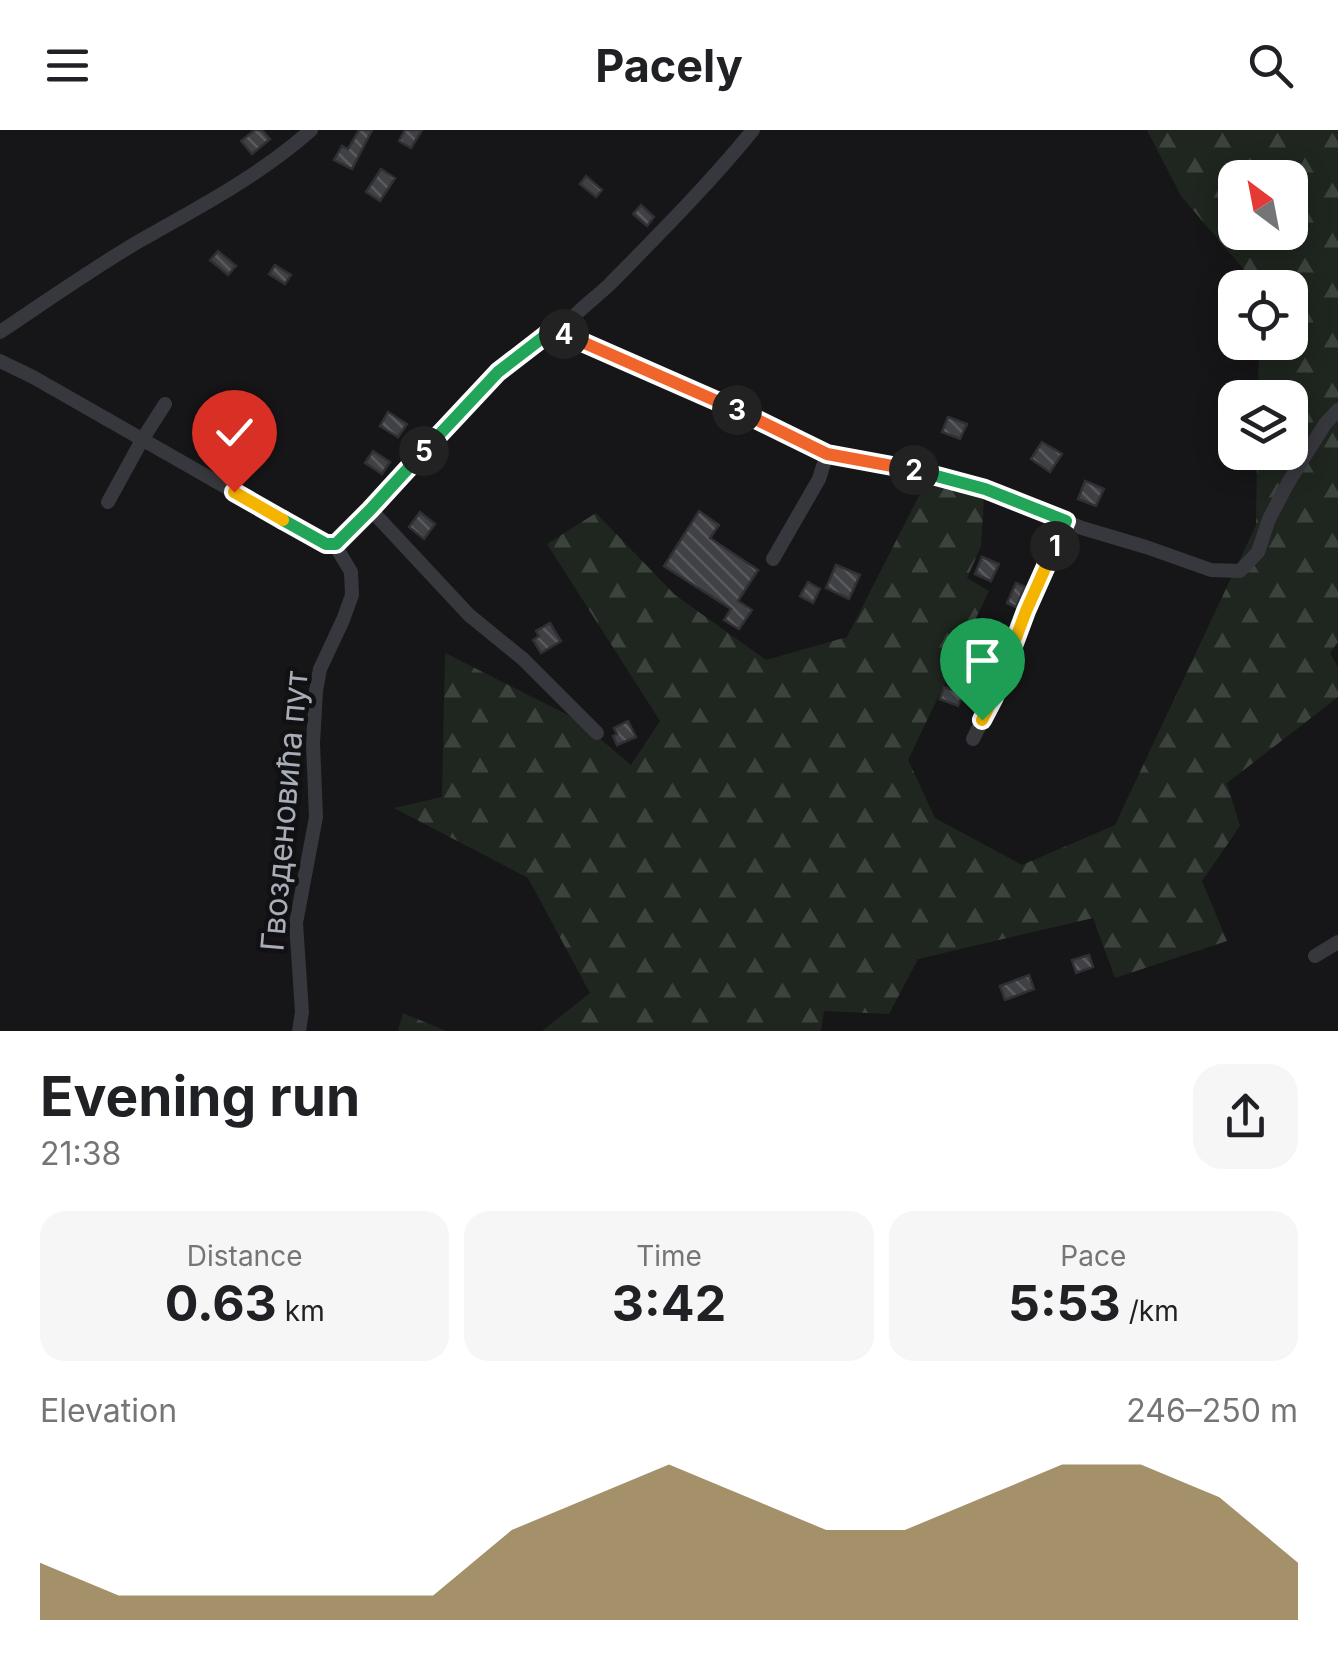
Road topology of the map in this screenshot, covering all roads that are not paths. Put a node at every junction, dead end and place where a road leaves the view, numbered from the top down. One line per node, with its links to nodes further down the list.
1 (311, 130): 3 (street)
2 (753, 130): 4 (street)
3 (0, 332)
4 (559, 332): 9 (street); 11 (street)
5 (0, 361): 8 (street)
6 (165, 404): 8 (street)
7 (1338, 410): 12 (street)
8 (142, 440): 10 (street); 13 (street)
9 (827, 454): 12 (street); 14 (street)
10 (108, 502)
11 (370, 510): 13 (street); 15 (street)
12 (1066, 521): 16 (street)
13 (336, 544): 19 (street, Гвозденовића пут)
14 (773, 559)
15 (597, 733)
16 (973, 739)
17 (1338, 942): 18 (street)
18 (1315, 956)
19 (299, 1031)

